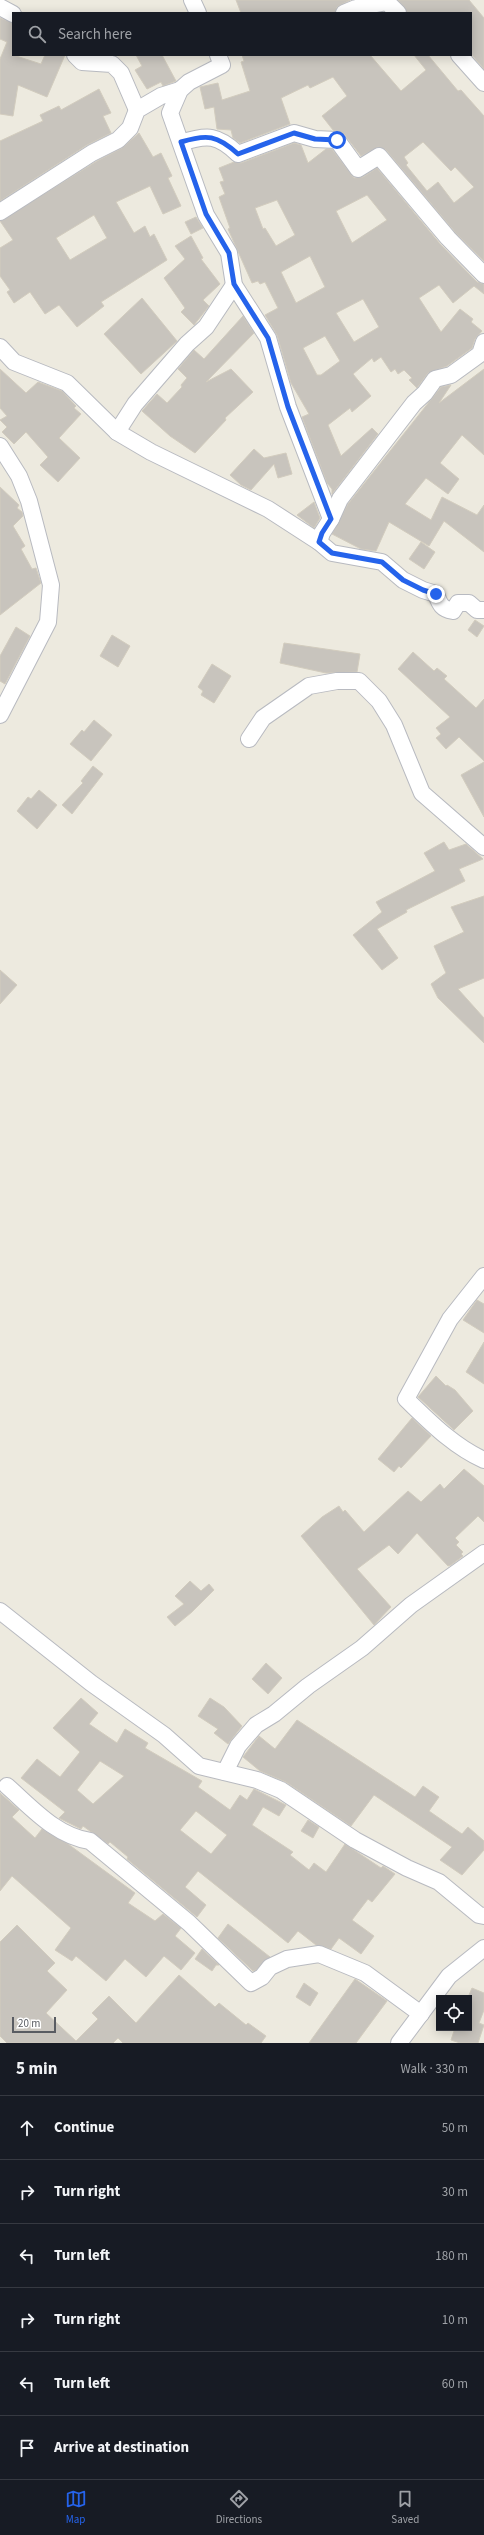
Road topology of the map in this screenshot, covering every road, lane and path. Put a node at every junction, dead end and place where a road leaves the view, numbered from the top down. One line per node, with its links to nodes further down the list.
1 (192, 0): 3 (street)
2 (0, 7): 6 (street)
3 (198, 12)
4 (346, 12): 5 (street)
5 (397, 12)
6 (12, 13)
7 (75, 56): 12 (street)
8 (460, 56): 10 (street)
9 (224, 58): 11 (street)
10 (484, 83)
11 (180, 90): 12 (street); 13 (street)
12 (137, 110): 14 (street)
13 (181, 142): 15 (street); 16 (street)
14 (0, 212)
15 (484, 275)
16 (234, 284): 19 (street); 21 (street)
17 (484, 342): 21 (street)
18 (0, 347): 19 (street)
19 (117, 432): 22 (street)
20 (0, 446): 24 (street)
21 (331, 519): 22 (street)
22 (319, 542): 23 (street)
23 (484, 610)
24 (0, 715)
25 (250, 739): 26 (street)
26 (484, 847)
27 (484, 1276): 28 (street)
28 (484, 1460)
29 (484, 1553): 31 (street)
30 (0, 1611): 31 (street)
31 (225, 1772): 33 (street)
32 (7, 1786): 35 (street)
33 (484, 1916)
34 (484, 1948): 35 (street)
35 (421, 2014): 36 (street)
36 (399, 2043)

